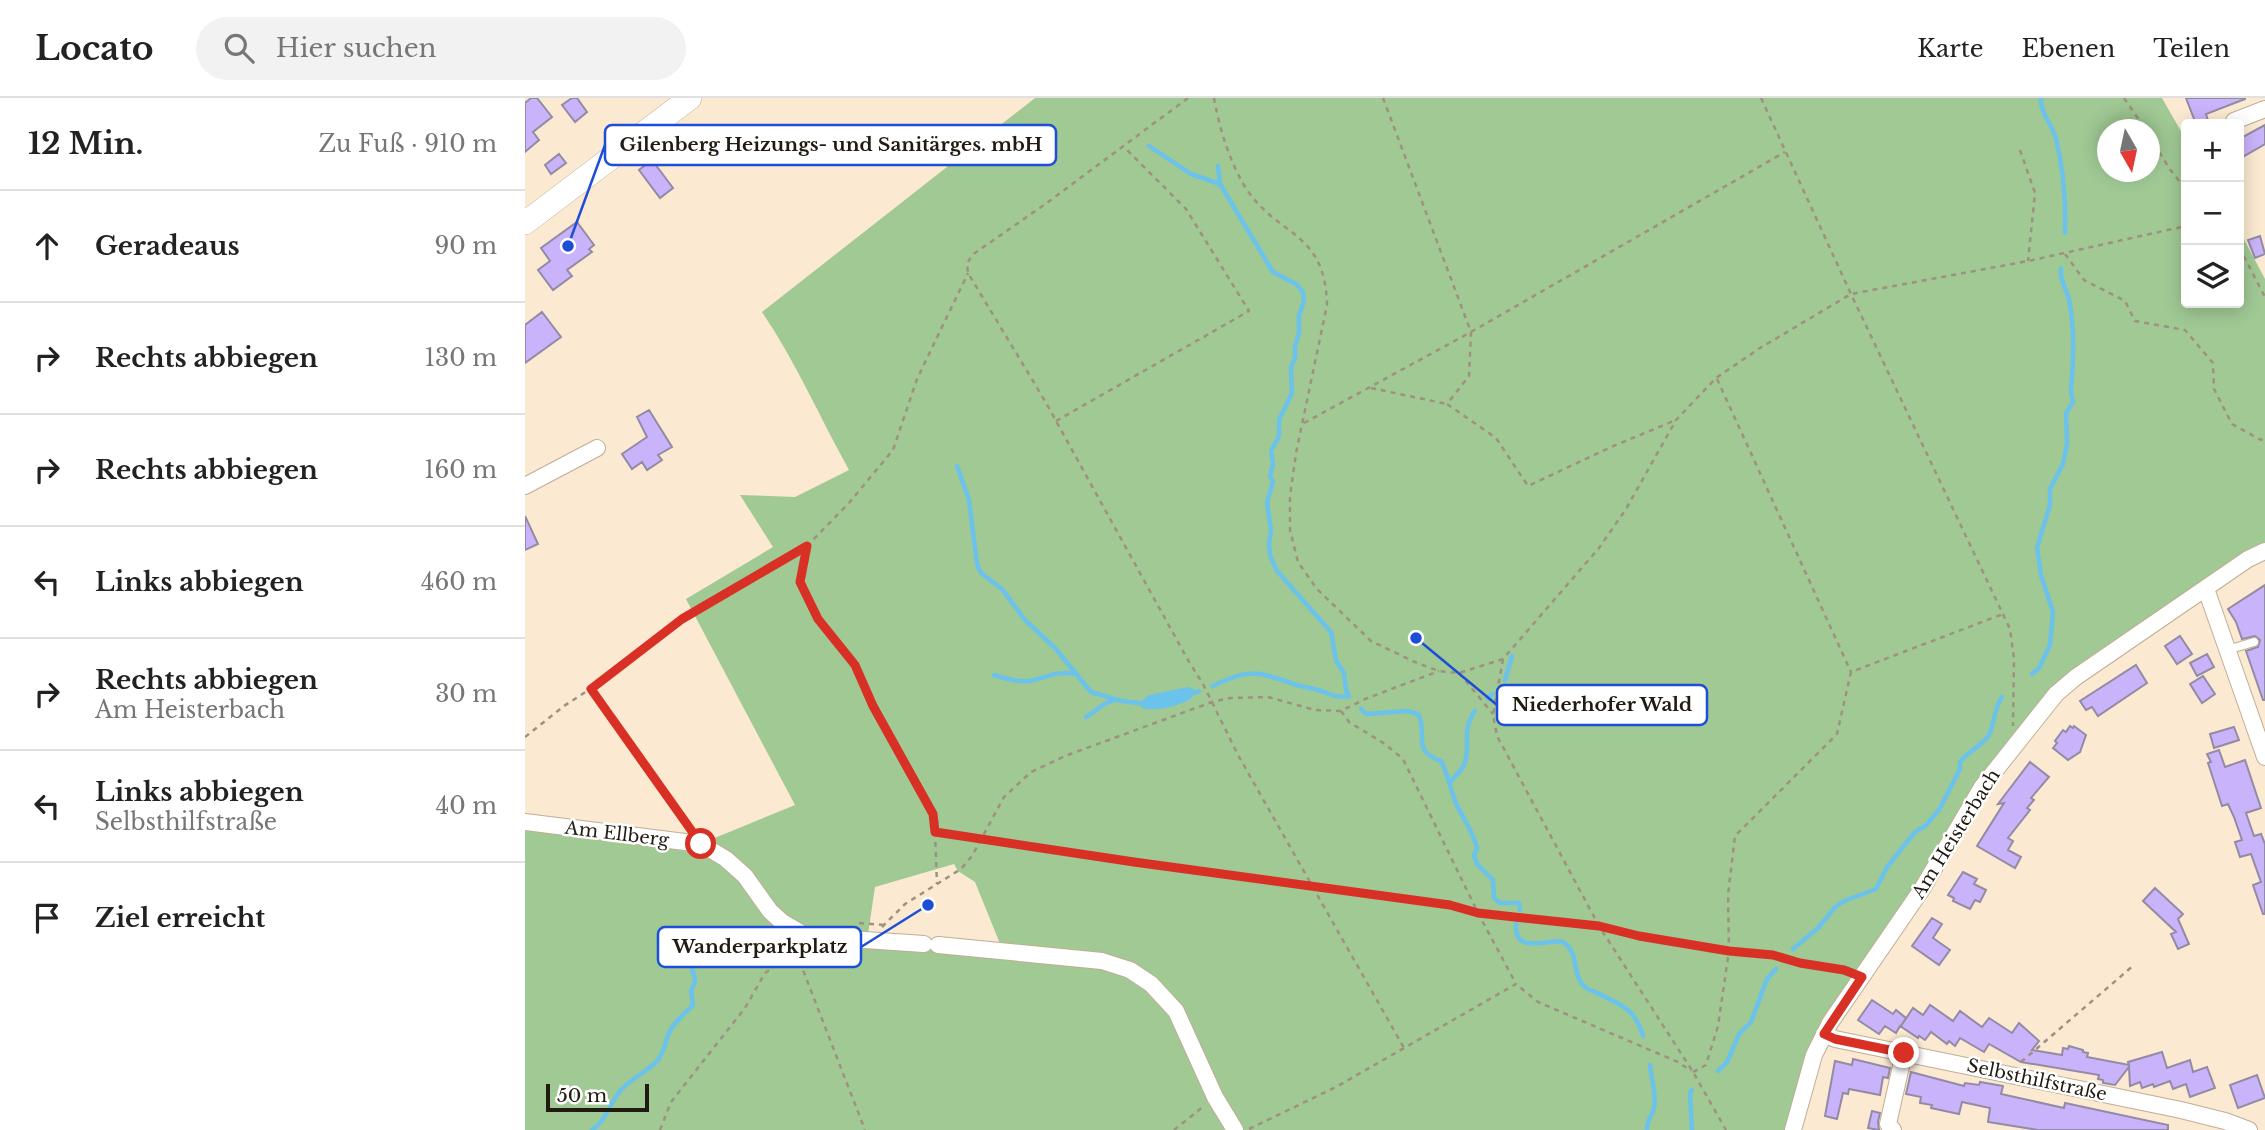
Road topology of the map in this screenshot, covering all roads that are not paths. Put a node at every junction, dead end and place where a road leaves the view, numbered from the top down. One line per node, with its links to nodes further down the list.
1 (690, 98): 4 (main road)
2 (2265, 109): 3 (street)
3 (2239, 119)
4 (525, 223)
5 (597, 448): 6 (street)
6 (525, 486)
7 (2265, 551): 8 (street, Am Heisterbach)
8 (2206, 589): 10 (street); 13 (street, Am Heisterbach)
9 (2254, 642): 10 (lane)
10 (2227, 650): 11 (street)
11 (2265, 757)
12 (525, 822): 16 (street, Am Ellberg)
13 (1824, 1034): 14 (street, Selbsthilfstraße); 17 (street, Am Heisterbach)
14 (1904, 1053): 15 (street, Selbsthilfstraße); 18 (street)
15 (2208, 1123): 19 (street, Selbsthilfstraße)
16 (1235, 1130)
17 (1793, 1130)
18 (1893, 1130)
19 (2249, 1130)

